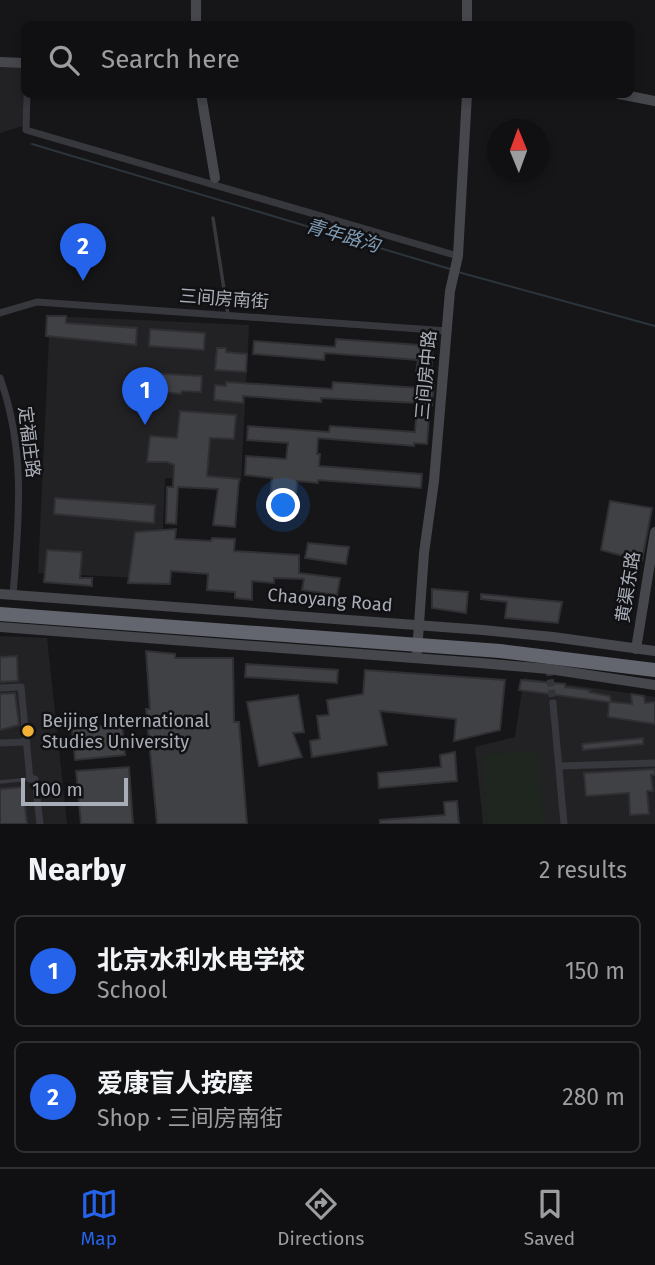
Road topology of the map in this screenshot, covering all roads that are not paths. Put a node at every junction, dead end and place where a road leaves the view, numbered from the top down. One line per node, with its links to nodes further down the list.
1 (196, 0): 3 (street)
2 (467, 0): 4 (street)
3 (196, 21)
4 (467, 21)
5 (0, 62): 6 (street)
6 (21, 63)
7 (634, 97): 11 (street)
8 (27, 98): 14 (street)
9 (202, 98): 12 (street)
10 (467, 98): 14 (street, 三间房中路)
11 (655, 101)
12 (215, 178)
13 (214, 219): 16 (lane)
14 (457, 259): 17 (street, 三间房中路)
15 (0, 313): 16 (street, 三间房南街)
16 (228, 315): 17 (street, 三间房南街)
17 (447, 331): 26 (street, 三间房中路)
18 (0, 378): 21 (street, 定福庄路)
19 (655, 532): 27 (street, 黄渠东路)
20 (0, 594): 21 (street, Chaoyang Road)
21 (13, 594): 24 (street, Chaoyang Road)
22 (0, 607): 24 (highway, Chaoyang Road)
23 (0, 614): 24 (highway, Chaoyang Road)
24 (97, 617): 25 (street, Chaoyang Road); 26 (highway, Chaoyang Road); 26 (street, Chaoyang Road)
25 (0, 627)
26 (417, 642): 27 (street, Chaoyang Road); 29 (highway, Chaoyang Road); 30 (highway, Chaoyang Road); 31 (street, Chaoyang Road)
27 (636, 649): 28 (street, Chaoyang Road)
28 (655, 651)
29 (655, 662)
30 (655, 670)
31 (655, 685)
32 (0, 688): 34 (street)
33 (553, 703): 37 (street)
34 (26, 742): 35 (street); 38 (street)
35 (0, 743)
36 (655, 763): 37 (street)
37 (559, 766): 41 (street)
38 (30, 779): 39 (lane); 40 (street)
39 (0, 782)
40 (40, 824)
41 (564, 824)

